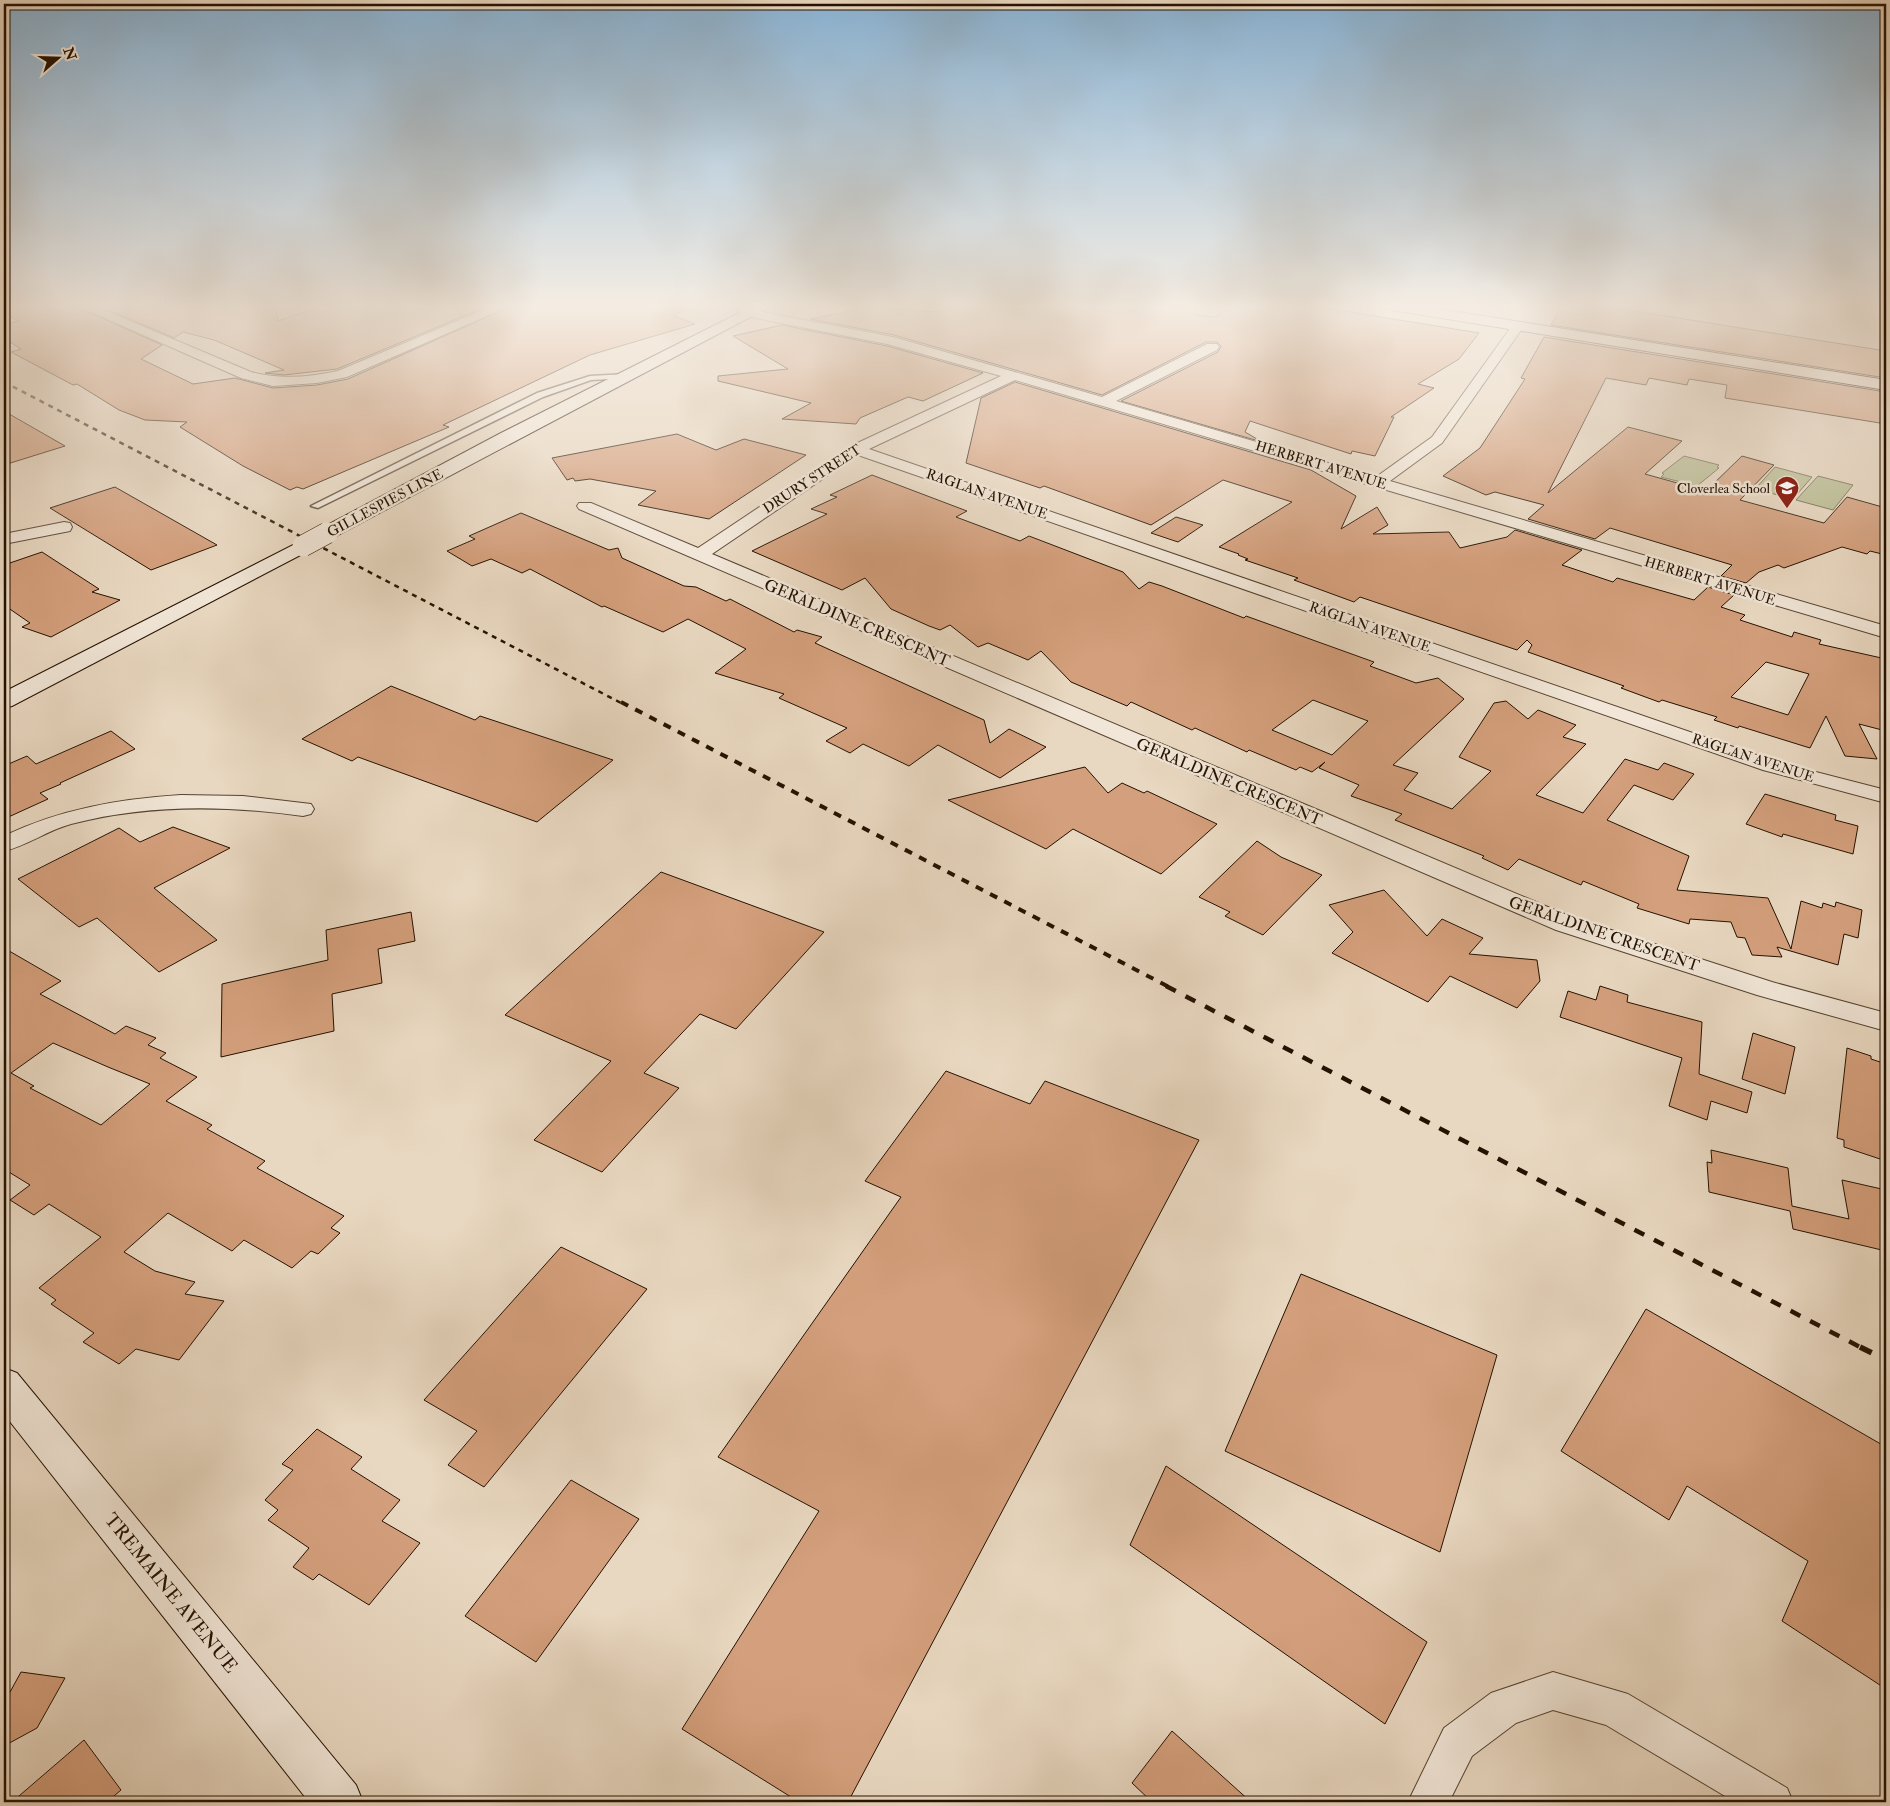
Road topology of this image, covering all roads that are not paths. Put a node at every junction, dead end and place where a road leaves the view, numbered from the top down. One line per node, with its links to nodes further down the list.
1 (557, 389): 10 (lane)
2 (602, 389): 16 (street, GILLESPIES LINE, bridge)
3 (984, 389): 8 (street, DRURY STREET)
4 (1063, 389): 7 (street, HERBERT AVENUE)
5 (1127, 389): 7 (street)
6 (1473, 389): 9 (street)
7 (1104, 401): 9 (street, HERBERT AVENUE)
8 (856, 449): 14 (street, DRURY STREET); 17 (street, RAGLAN AVENUE)
9 (1379, 482): 15 (street, HERBERT AVENUE)
10 (315, 506)
11 (585, 506): 14 (street, GERALDINE CRESCENT)
12 (64, 527): 13 (street)
13 (4, 539)
14 (698, 556): 20 (street, GERALDINE CRESCENT)
15 (1886, 632)
16 (4, 700)
17 (1886, 797)
18 (303, 809): 19 (street)
19 (4, 844)
20 (1886, 1022)
21 (4, 1384): 22 (street, TREMAINE AVENUE)
22 (339, 1802)
23 (1428, 1802): 24 (street)
24 (1772, 1802)

